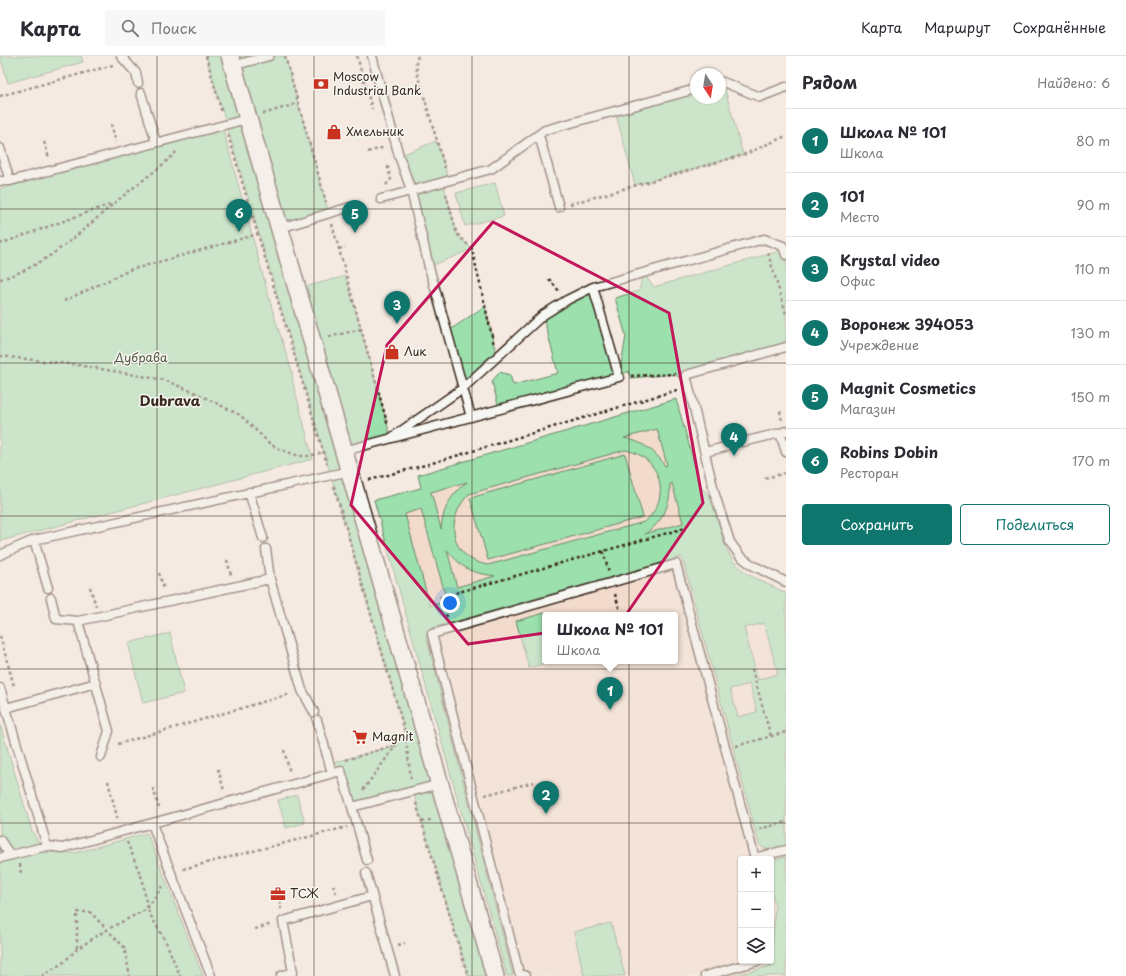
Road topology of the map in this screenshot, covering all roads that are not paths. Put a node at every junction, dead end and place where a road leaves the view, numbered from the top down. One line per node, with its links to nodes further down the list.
1 (269, 56): 4 (lane)
2 (372, 56): 16 (lane)
3 (123, 59): 5 (lane)
4 (231, 61): 10 (street)
5 (138, 83)
6 (726, 83): 7 (lane)
7 (786, 87)
8 (690, 91): 11 (lane)
9 (141, 93): 12 (lane)
10 (247, 119): 12 (lane); 20 (street)
11 (539, 134): 16 (lane); 18 (lane)
12 (156, 142): 15 (lane)
13 (0, 148): 15 (lane)
14 (0, 181): 15 (lane)
15 (10, 181)
16 (412, 190): 17 (lane); 24 (lane)
17 (381, 199)
18 (560, 206)
19 (350, 207): 20 (lane)
20 (280, 228): 30 (street)
21 (786, 255): 22 (lane)
22 (593, 287): 24 (lane); 25 (lane)
23 (786, 347): 31 (lane)
24 (463, 388): 25 (lane); 27 (lane)
25 (471, 417): 27 (lane)
26 (783, 432): 28 (lane); 32 (lane)
27 (391, 438): 30 (lane)
28 (743, 442)
29 (725, 447): 31 (lane)
30 (344, 451): 33 (street)
31 (705, 452): 40 (lane)
32 (786, 452)
33 (352, 477): 34 (lane); 49 (street)
34 (249, 492): 35 (lane); 36 (lane)
35 (263, 538)
36 (34, 540): 38 (lane); 41 (lane)
37 (266, 549): 39 (lane)
38 (0, 556)
39 (270, 579): 43 (lane); 48 (lane)
40 (786, 582)
41 (48, 588)
42 (51, 598): 43 (lane)
43 (78, 621): 44 (lane)
44 (96, 682): 46 (lane); 47 (lane)
45 (0, 688): 46 (lane)
46 (6, 708): 53 (lane)
47 (101, 757)
48 (332, 773): 50 (lane); 51 (lane)
49 (440, 784): 50 (lane); 67 (street)
50 (352, 807): 59 (lane)
51 (152, 824): 53 (lane); 64 (lane)
52 (0, 840): 55 (lane)
53 (47, 846): 55 (lane)
54 (786, 850): 57 (lane)
55 (10, 855): 58 (lane)
56 (753, 856): 68 (lane)
57 (765, 856)
58 (0, 858)
59 (367, 860)
60 (366, 873): 61 (lane)
61 (372, 896): 63 (lane); 66 (lane)
62 (747, 964): 69 (lane)
63 (296, 974): 65 (lane)
64 (211, 976)
65 (281, 976)
66 (395, 976)
67 (495, 976)
68 (526, 976)
69 (705, 976)

